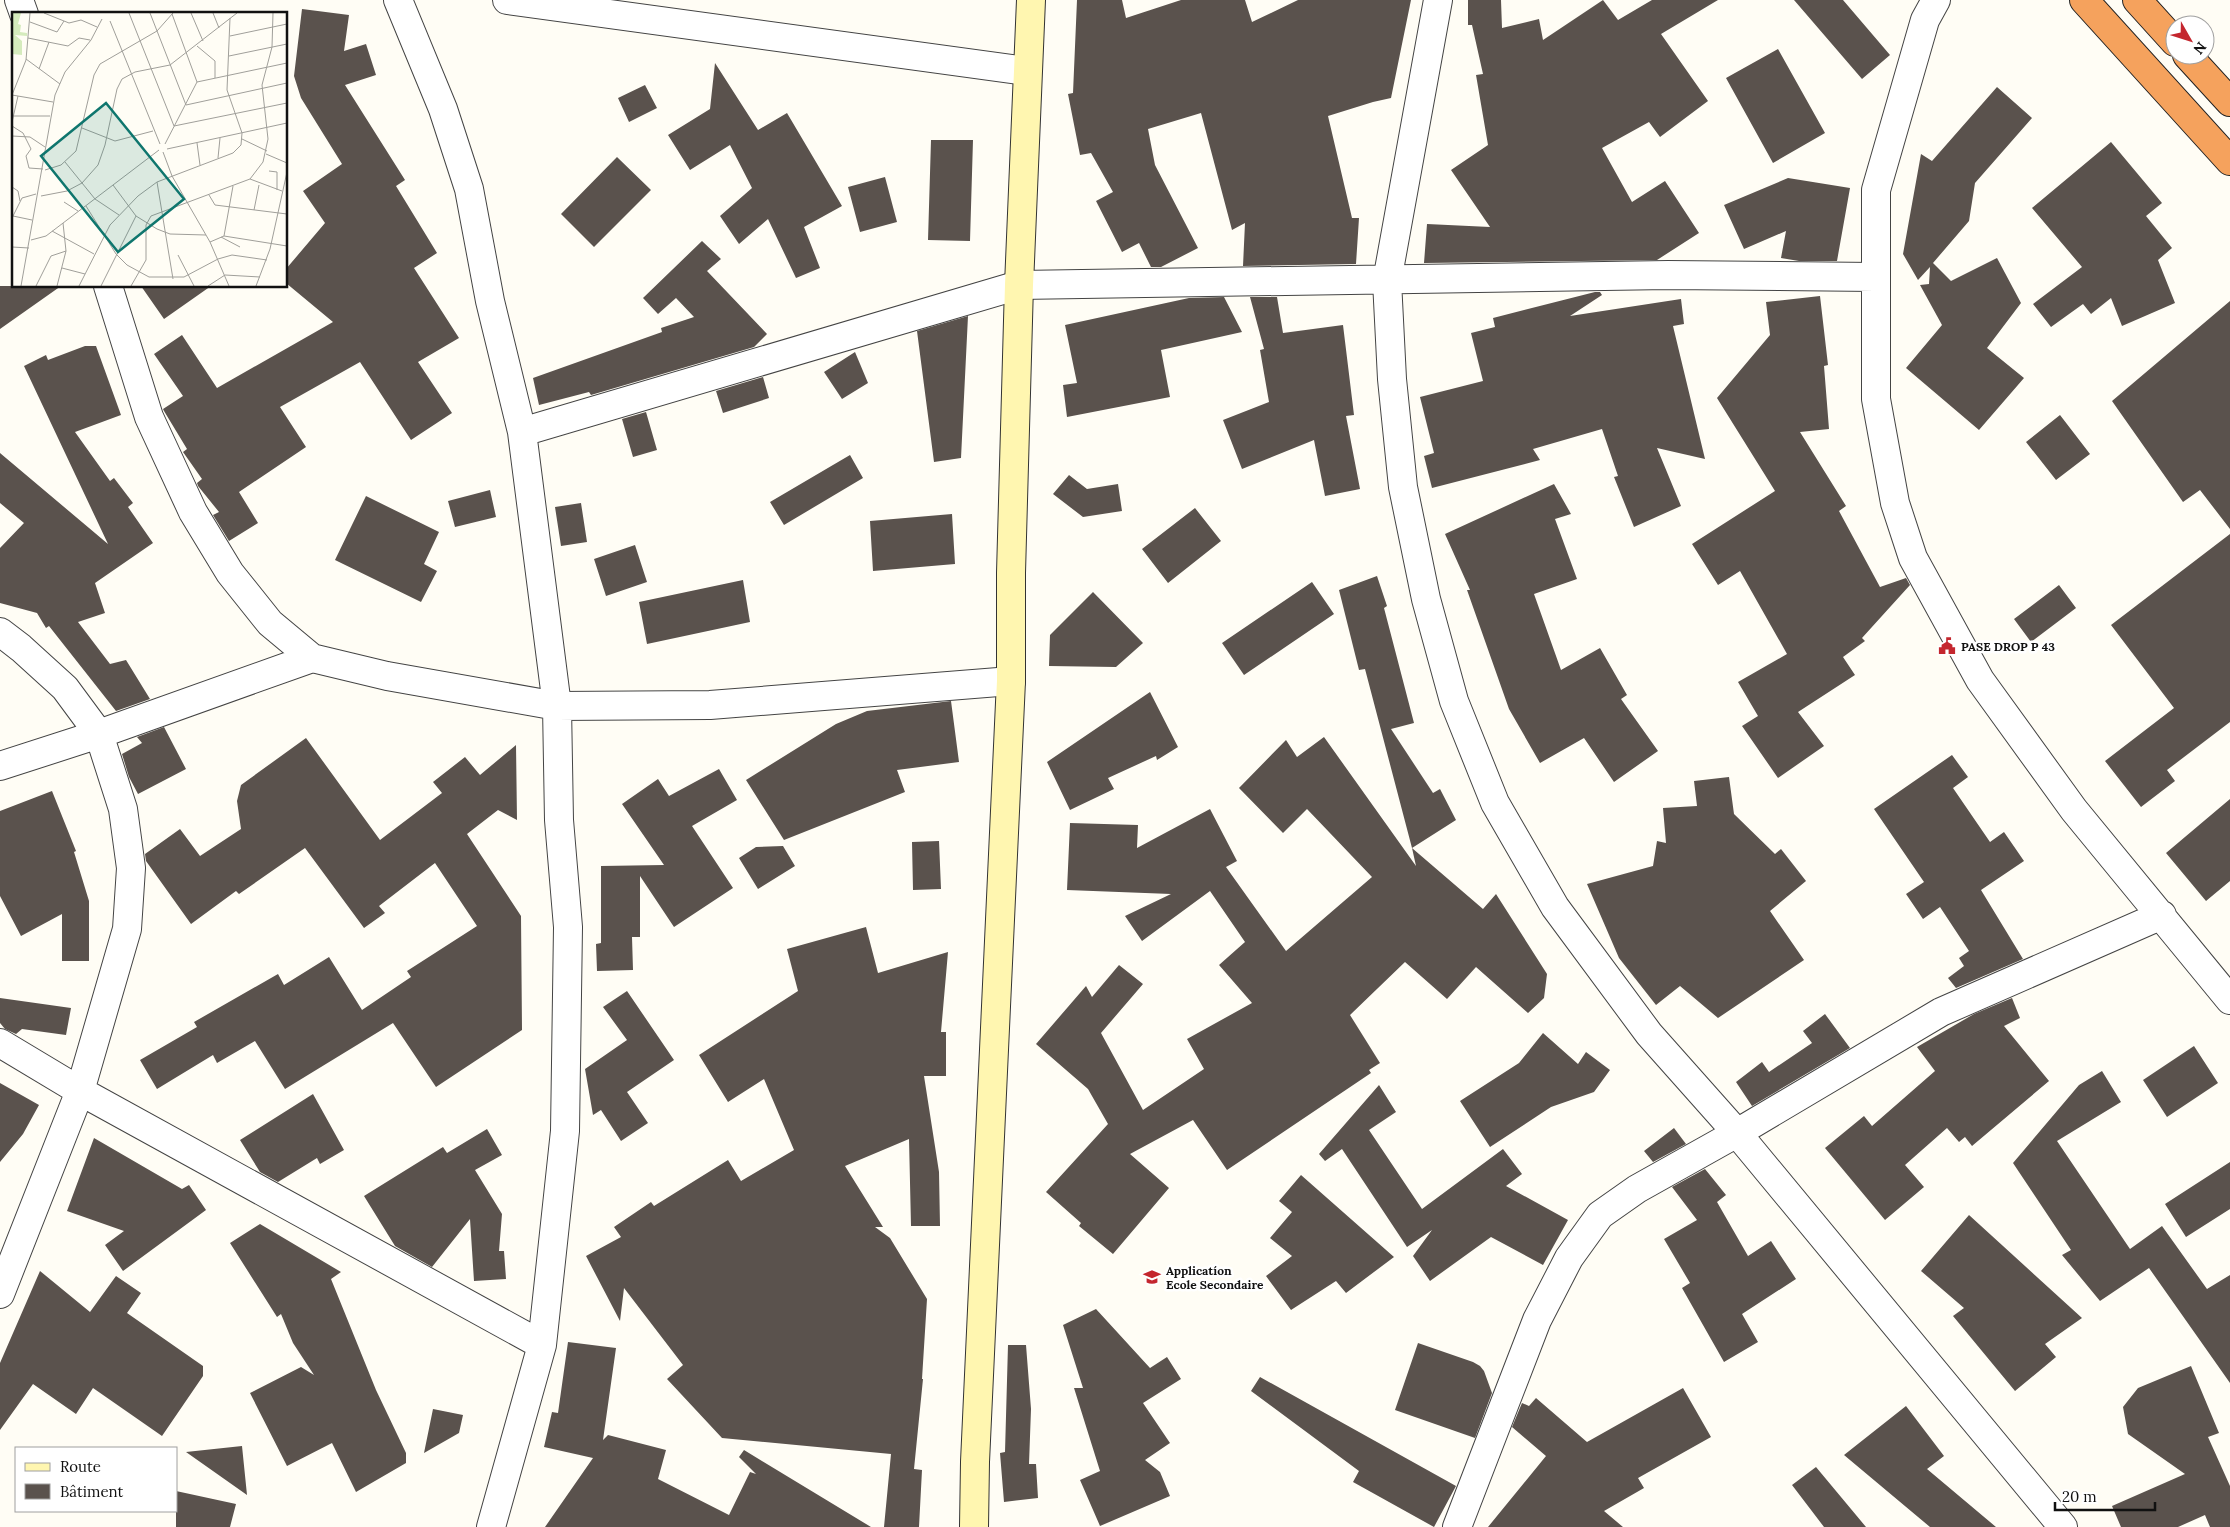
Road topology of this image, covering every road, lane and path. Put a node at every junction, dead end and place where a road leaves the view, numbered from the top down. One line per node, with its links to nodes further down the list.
1 (19, 0): 9 (street)
2 (398, 0): 19 (street)
3 (507, 0): 12 (street)
4 (1031, 0): 12 (main road)
5 (1438, 0): 16 (street)
6 (1936, 0): 15 (street)
7 (2084, 0): 14 (highway)
8 (2137, 0): 10 (highway)
9 (23, 12)
10 (2165, 31)
11 (2196, 65): 13 (highway)
12 (1027, 72): 17 (main road)
13 (2230, 102)
14 (2230, 161)
15 (1875, 277): 16 (street); 26 (street)
16 (1388, 281): 17 (street); 30 (street)
17 (1019, 285): 19 (street); 22 (main road)
18 (109, 288): 21 (street)
19 (522, 432): 23 (street)
20 (0, 632): 24 (street)
21 (312, 658): 23 (street); 24 (street)
22 (1011, 681): 23 (street); 34 (main road)
23 (557, 706): 32 (street)
24 (99, 734): 25 (street); 29 (street)
25 (0, 766)
26 (2162, 915): 27 (street); 30 (street)
27 (2230, 1000)
28 (0, 1043): 29 (street)
29 (80, 1091): 31 (street); 32 (street)
30 (1737, 1133): 35 (street); 36 (street)
31 (0, 1294)
32 (542, 1345): 33 (street)
33 (491, 1527)
34 (974, 1527)
35 (1457, 1527)
36 (2063, 1527)

